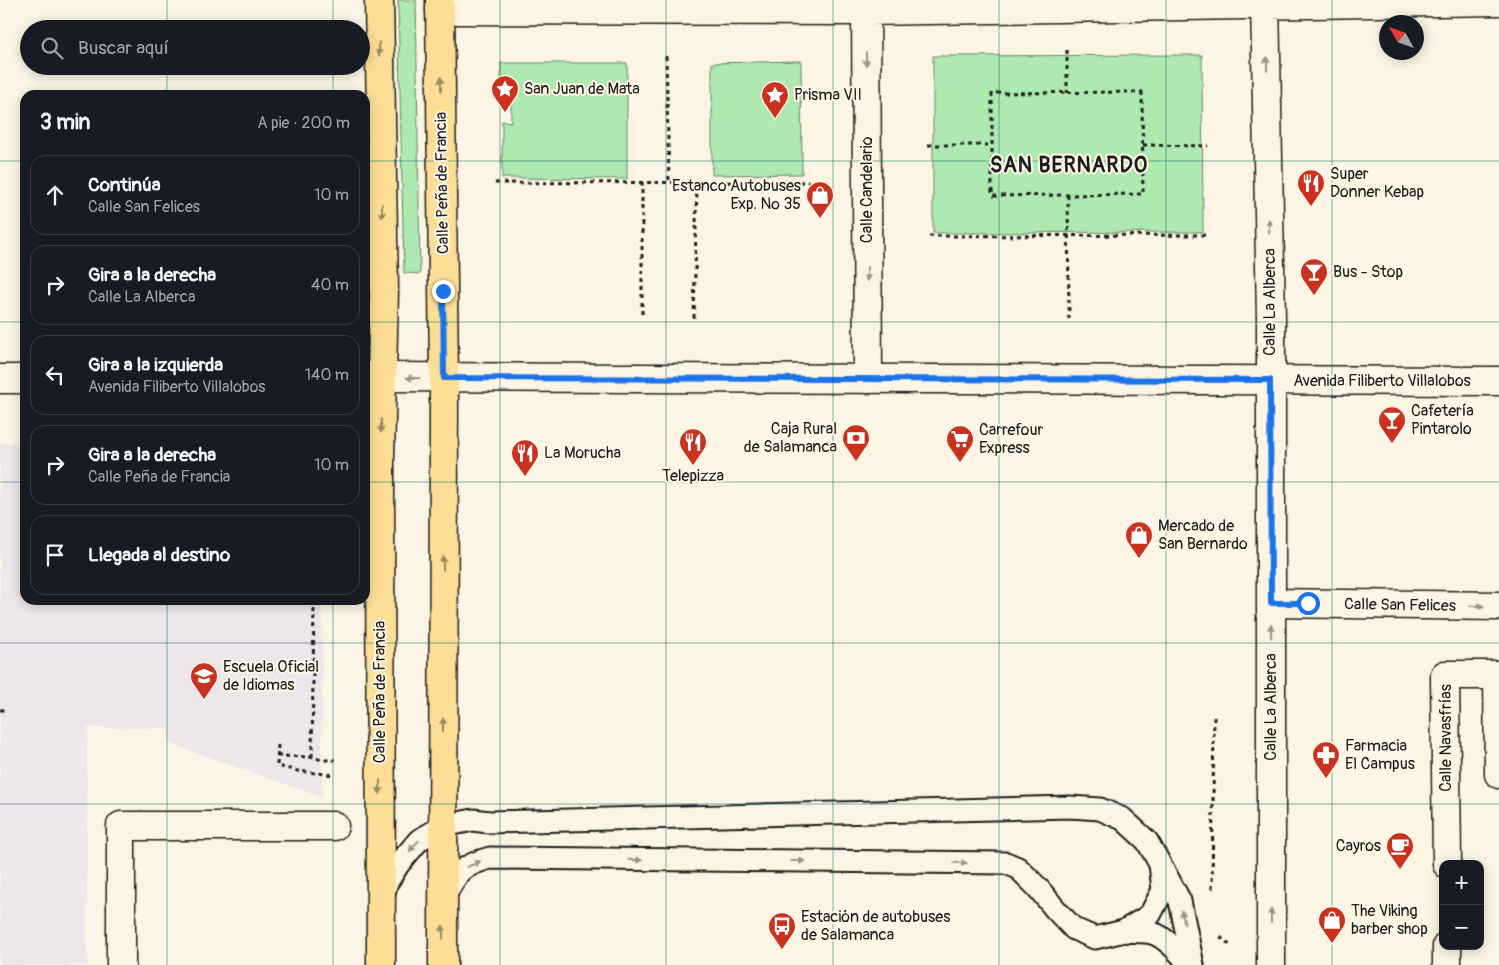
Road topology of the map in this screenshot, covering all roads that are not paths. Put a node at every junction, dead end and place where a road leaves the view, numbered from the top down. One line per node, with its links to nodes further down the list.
1 (379, 0): 7 (main road, Calle Peña de Francia, one-way to 7)
2 (1466, 1): 3 (street); 4 (street)
3 (1499, 1)
4 (1266, 3): 6 (street); 12 (street, Calle La Alberca, one-way to 4)
5 (440, 5): 6 (street); 8 (main road, Calle Peña de Francia, one-way to 5)
6 (866, 5): 11 (street, Calle Candelario, one-way to 11)
7 (373, 377): 8 (street, Avenida Filiberto Villalobos, one-way to 7); 24 (main road, Calle Peña de Francia, one-way to 24)
8 (444, 378): 11 (street, Avenida Filiberto Villalobos); 16 (main road, Calle Peña de Francia, one-way to 8)
9 (0, 379): 10 (street)
10 (20, 379)
11 (868, 379): 12 (street, Avenida Filiberto Villalobos)
12 (1270, 380): 13 (street, Avenida Filiberto Villalobos); 14 (street, Calle La Alberca)
13 (1499, 381)
14 (1271, 603): 15 (street, Calle San Felices, one-way to 15); 32 (street, Calle La Alberca, one-way to 14)
15 (1499, 606)
16 (443, 774): 18 (lane); 20 (main road, Calle Peña de Francia)
17 (1499, 774): 21 (street, Calle Navasfrías)
18 (473, 820): 20 (lane); 22 (lane)
19 (334, 826): 27 (street)
20 (443, 826): 23 (main road, Calle Peña de Francia); 24 (lane, one-way to 24)
21 (1447, 860)
22 (1160, 864): 25 (lane); 31 (lane, one-way to 22)
23 (442, 899): 25 (lane, one-way to 25); 29 (main road, Calle Peña de Francia, one-way to 23)
24 (381, 916): 28 (main road, Calle Peña de Francia)
25 (1124, 931): 30 (lane)
26 (1447, 950): 33 (street)
27 (121, 965)
28 (381, 965)
29 (443, 965)
30 (1188, 965)
31 (1193, 965)
32 (1271, 965)
33 (1447, 965)

